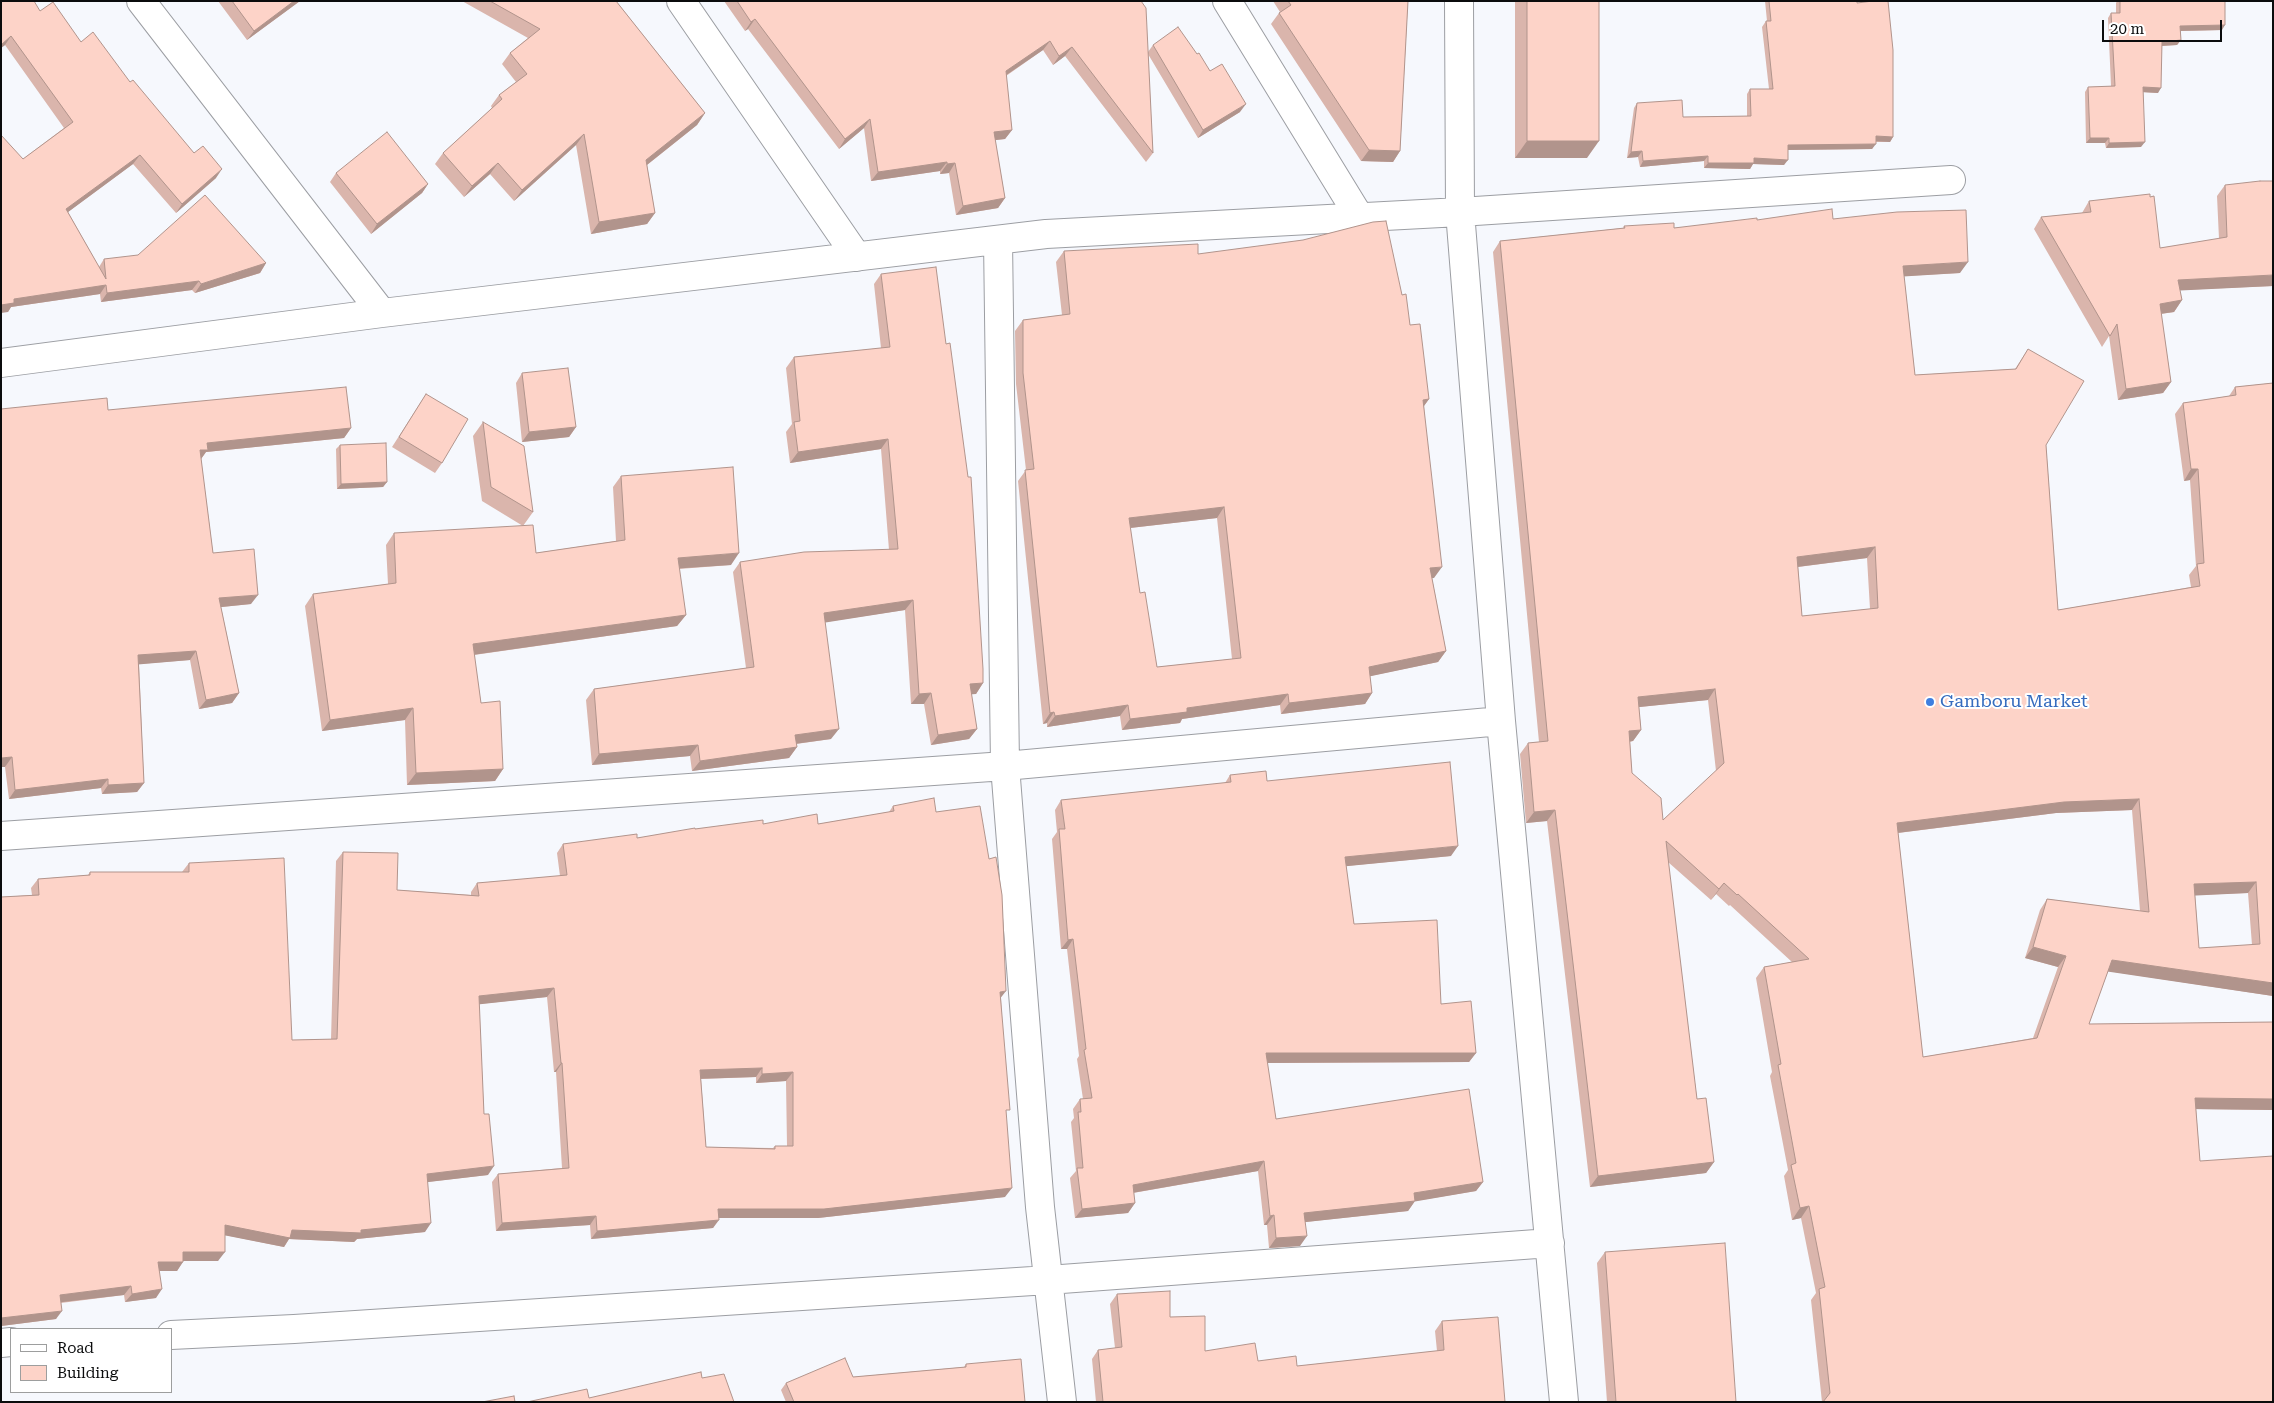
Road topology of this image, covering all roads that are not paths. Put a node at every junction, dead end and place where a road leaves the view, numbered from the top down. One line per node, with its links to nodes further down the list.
1 (141, 1): 10 (street)
2 (681, 1): 9 (street)
3 (1227, 1): 7 (street)
4 (1459, 1): 6 (street)
5 (1951, 180): 6 (street)
6 (1460, 212): 7 (street); 12 (street)
7 (1360, 218): 8 (street)
8 (998, 240): 9 (street); 13 (street)
9 (856, 257): 10 (street)
10 (382, 313): 11 (street)
11 (1, 363)
12 (1501, 722): 13 (street); 15 (street)
13 (1005, 766): 14 (street); 16 (street)
14 (1, 836)
15 (1550, 1244): 16 (street); 19 (street)
16 (1048, 1280): 17 (street); 18 (street)
17 (172, 1335)
18 (1062, 1402)
19 (1564, 1402)

